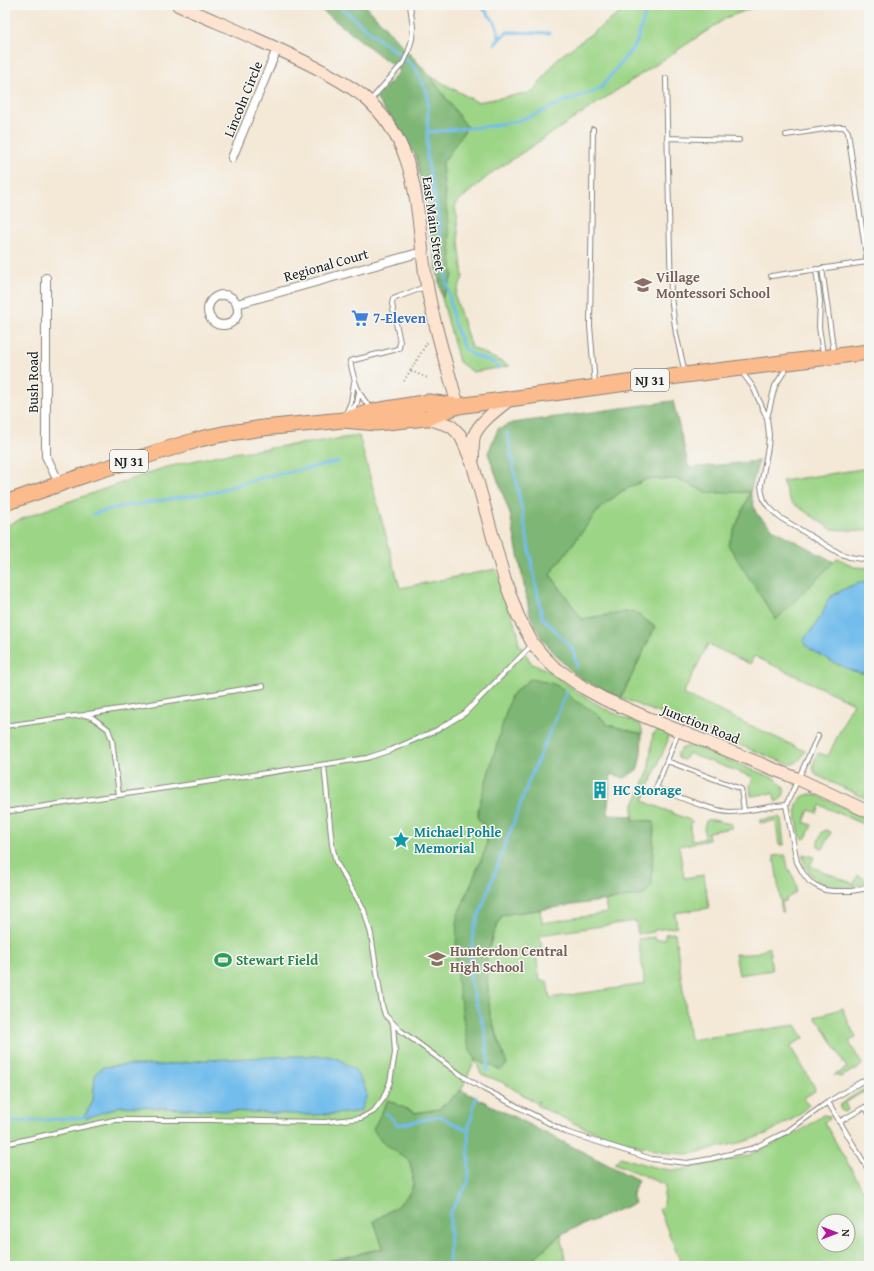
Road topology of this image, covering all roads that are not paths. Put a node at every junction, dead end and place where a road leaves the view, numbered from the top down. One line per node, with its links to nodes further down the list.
1 (178, 5): 3 (street, East Main Street)
2 (410, 5): 5 (lane)
3 (277, 48): 5 (street, East Main Street); 10 (street, Lincoln Circle)
4 (666, 78): 8 (lane)
5 (369, 102): 11 (street, East Main Street)
6 (593, 129): 24 (lane)
7 (786, 135): 12 (lane)
8 (667, 138): 9 (lane); 22 (lane)
9 (739, 140)
10 (232, 158)
11 (422, 252): 16 (street, East Main Street); 17 (street, Regional Court)
12 (822, 268): 13 (lane); 19 (lane)
13 (816, 269): 14 (lane); 19 (lane)
14 (771, 276)
15 (46, 278): 33 (street, Bush Road)
16 (428, 286): 23 (lane); 27 (street, East Main Street)
17 (237, 304)
18 (869, 352): 19 (highway, NJ 31)
19 (829, 357): 20 (highway, NJ 31)
20 (790, 363): 21 (highway, NJ 31); 30 (lane)
21 (740, 368): 22 (highway, NJ 31); 30 (lane)
22 (685, 375): 24 (highway, NJ 31)
23 (354, 380): 25 (lane); 31 (lane)
24 (596, 387): 26 (highway, NJ 31)
25 (359, 392): 28 (lane); 31 (lane)
26 (510, 399): 27 (highway, NJ 31); 32 (street)
27 (458, 406): 28 (highway, NJ 31); 29 (highway, NJ 31)
28 (374, 411): 31 (highway, NJ 31)
29 (427, 418): 31 (highway, NJ 31); 32 (street)
30 (767, 418): 35 (lane)
31 (343, 420): 33 (highway, NJ 31)
32 (473, 466): 36 (street, Junction Road)
33 (59, 484): 34 (highway, NJ 31)
34 (5, 503)
35 (869, 560)
36 (533, 644): 40 (street, Junction Road); 43 (lane)
37 (263, 686): 38 (lane)
38 (85, 715): 39 (lane); 45 (lane)
39 (5, 726)
40 (679, 731): 42 (lane); 44 (street, Junction Road)
41 (818, 736): 44 (lane)
42 (667, 761): 47 (lane); 47 (lane)
43 (324, 765): 45 (lane); 51 (lane)
44 (798, 779): 46 (lane); 49 (street, Junction Road)
45 (119, 795): 48 (lane)
46 (786, 805): 47 (lane); 50 (lane)
47 (744, 810)
48 (5, 812)
49 (869, 812)
50 (869, 888)
51 (393, 1023): 53 (lane); 56 (lane)
52 (869, 1077): 53 (lane)
53 (828, 1102): 55 (lane)
54 (869, 1114): 55 (lane)
55 (839, 1122): 57 (lane)
56 (5, 1144)
57 (869, 1171)

